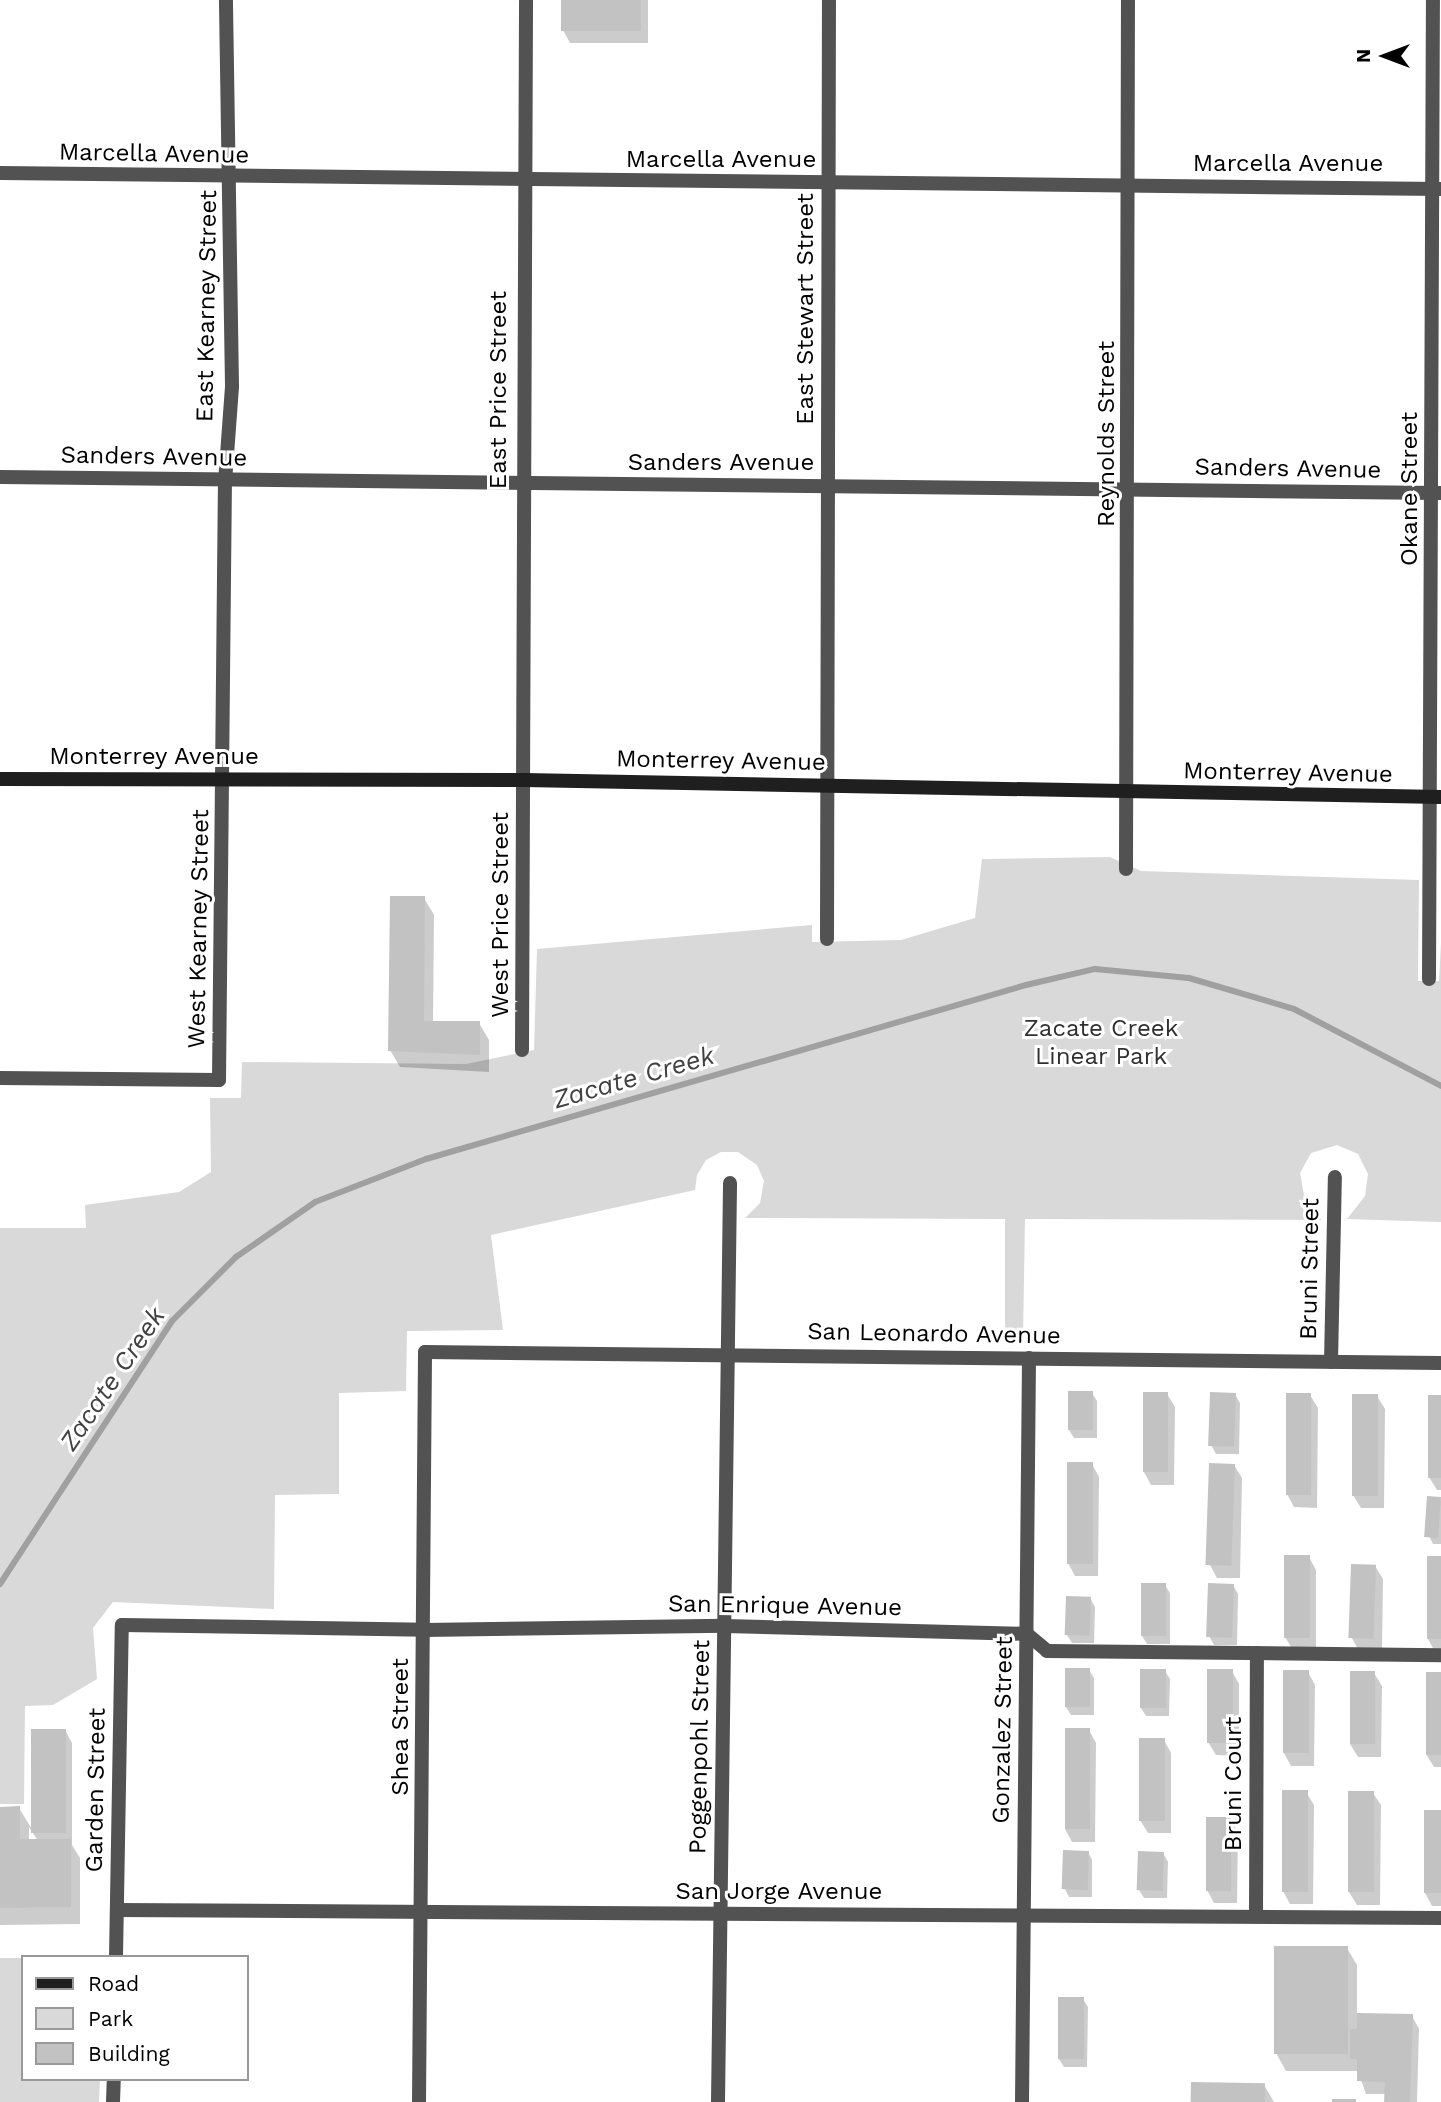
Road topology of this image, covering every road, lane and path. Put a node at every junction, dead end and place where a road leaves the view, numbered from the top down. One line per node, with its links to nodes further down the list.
1 (226, 0): 7 (street, East Kearney Street)
2 (526, 0): 8 (street, East Price Street)
3 (829, 0): 9 (street, East Stewart Street)
4 (1128, 0): 10 (street, Reynolds Street)
5 (1433, 0): 11 (street, Okane Street)
6 (0, 173): 7 (street, Marcella Avenue)
7 (230, 178): 8 (street, Marcella Avenue); 13 (street, East Kearney Street)
8 (524, 181): 9 (street, Marcella Avenue); 14 (street, East Price Street)
9 (828, 184): 10 (street, Marcella Avenue); 15 (street, East Stewart Street)
10 (1129, 186): 11 (street, Marcella Avenue); 16 (street, Reynolds Street)
11 (1437, 188): 17 (street, Okane Street)
12 (0, 477): 13 (street, Sanders Avenue)
13 (225, 482): 14 (street, Sanders Avenue); 19 (street, East Kearney Street)
14 (521, 484): 15 (street, Sanders Avenue); 20 (street, East Price Street)
15 (828, 487): 16 (street, Sanders Avenue); 21 (street, East Stewart Street)
16 (1130, 490): 17 (street, Sanders Avenue); 22 (street, Reynolds Street)
17 (1437, 493): 23 (street, Okane Street)
18 (0, 779): 19 (street, Monterrey Avenue)
19 (225, 779): 20 (street, Monterrey Avenue); 28 (street, West Kearney Street)
20 (524, 780): 21 (street, Monterrey Avenue); 27 (street, West Price Street)
21 (828, 785): 22 (street, Monterrey Avenue); 25 (street, East Stewart Street)
22 (1126, 793): 23 (street, Monterrey Avenue); 24 (street, Reynolds Street)
23 (1437, 797): 26 (street, Okane Street)
24 (1126, 869)
25 (827, 939)
26 (1429, 979)
27 (522, 1050)
28 (0, 1078)
29 (1335, 1177): 34 (street, Bruni Street)
30 (730, 1183): 32 (street, Poggenpohl Street)
31 (425, 1352): 32 (street, San Leonardo Avenue); 38 (street, Shea Street)
32 (728, 1354): 33 (street, San Leonardo Avenue); 37 (street, Poggenpohl Street)
33 (1029, 1358): 34 (street, San Leonardo Avenue); 39 (street, Gonzalez Street)
34 (1331, 1362): 35 (street, San Leonardo Avenue)
35 (1441, 1363)
36 (122, 1625): 38 (street, San Enrique Avenue); 42 (street, Garden Street)
37 (725, 1626): 38 (street, San Enrique Avenue); 39 (street, San Enrique Avenue); 44 (street, Poggenpohl Street)
38 (424, 1630): 43 (street, Shea Street)
39 (1027, 1634): 40 (street, San Enrique Avenue); 45 (street, Gonzalez Street)
40 (1257, 1653): 41 (street, San Enrique Avenue); 46 (street, Bruni Court)
41 (1441, 1655)
42 (117, 1910): 43 (street, San Jorge Avenue); 48 (street, Garden Street)
43 (422, 1912): 44 (street, San Jorge Avenue); 51 (street, Shea Street)
44 (720, 1914): 45 (street, San Jorge Avenue); 52 (street, Poggenpohl Street)
45 (1024, 1916): 46 (street, San Jorge Avenue); 53 (street, Gonzalez Street)
46 (1256, 1916): 47 (street, San Jorge Avenue)
47 (1441, 1918)
48 (116, 1955)
49 (114, 2081): 50 (street)
50 (113, 2102)
51 (419, 2102)
52 (718, 2102)
53 (1023, 2102)

